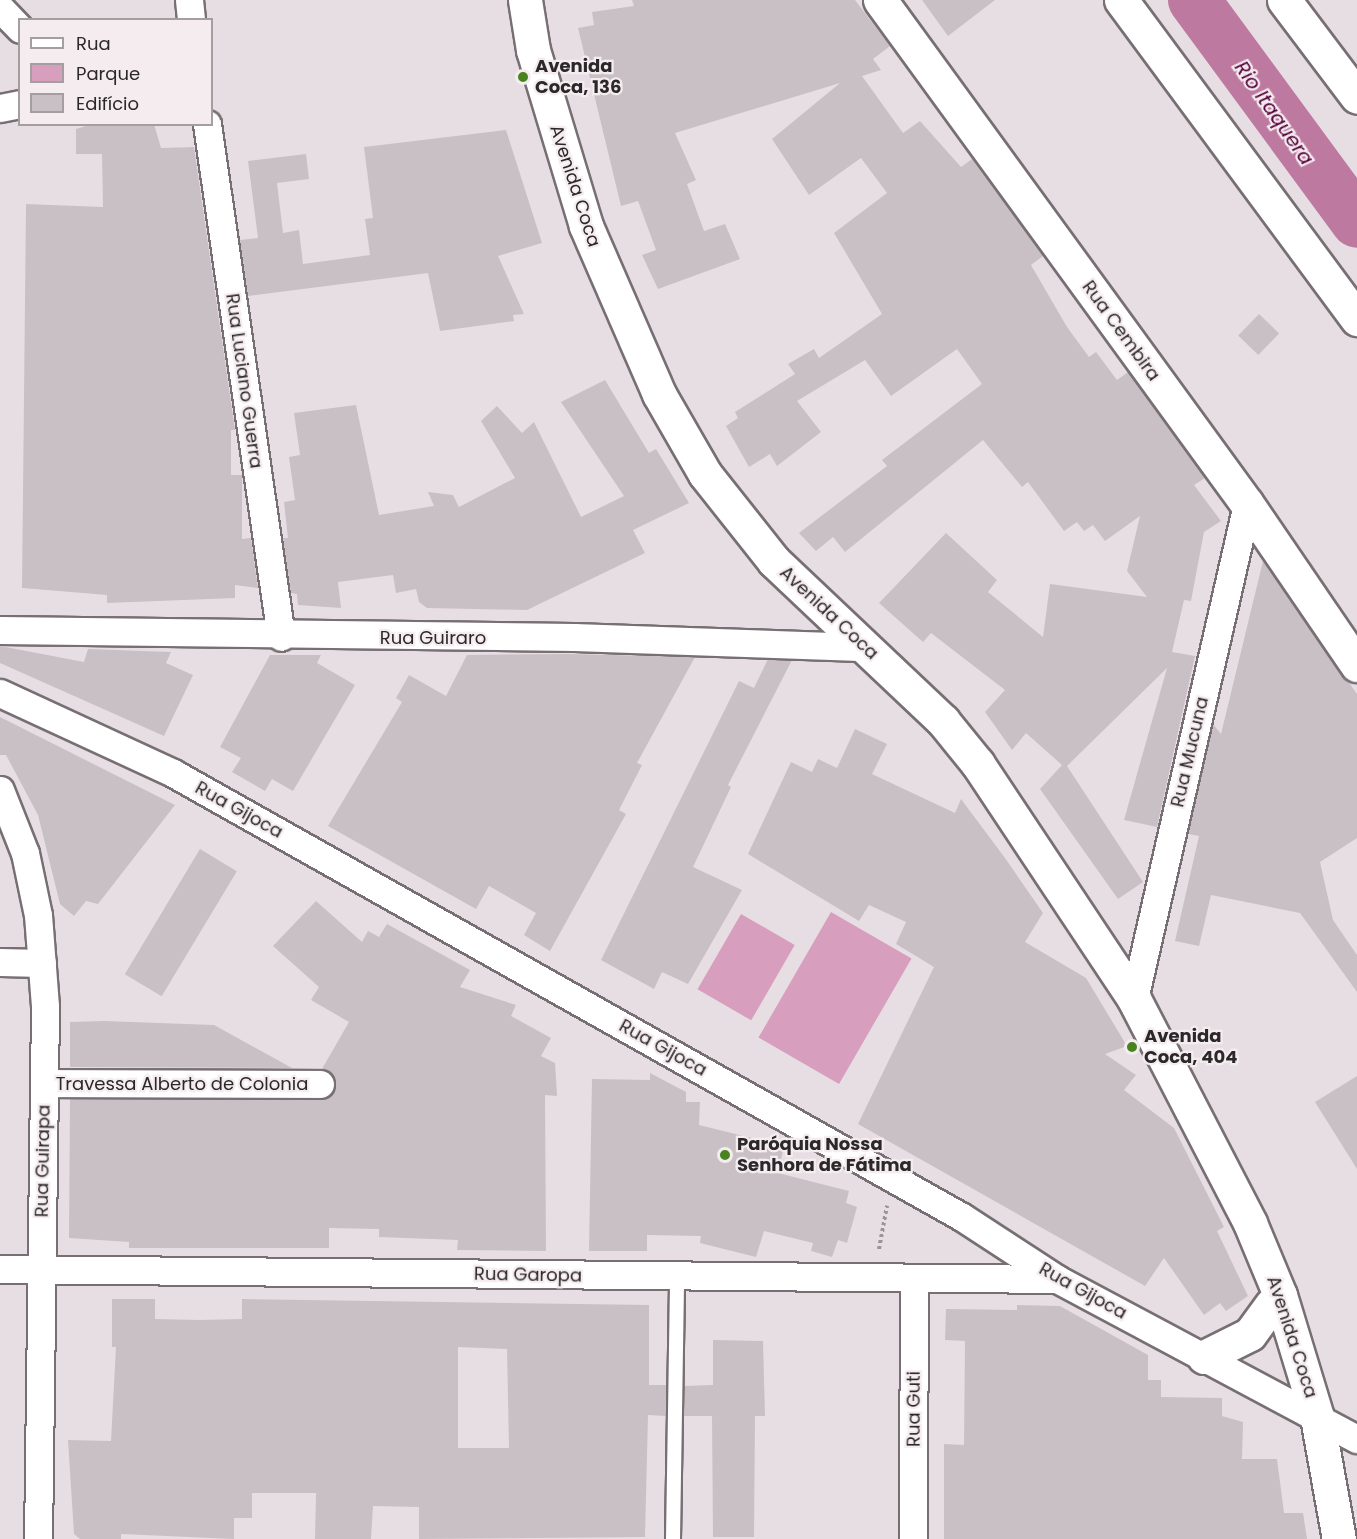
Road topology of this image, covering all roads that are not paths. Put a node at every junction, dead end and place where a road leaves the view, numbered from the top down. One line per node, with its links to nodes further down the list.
1 (10, 0): 7 (lane)
2 (189, 0): 8 (street)
3 (525, 0): 18 (street, Avenida Coca)
4 (880, 0): 15 (street, Rua Cembira)
5 (1121, 0): 14 (street)
6 (1284, 0): 10 (street)
7 (0, 8): 9 (street)
8 (192, 18)
9 (18, 27)
10 (1357, 97)
11 (18, 104): 12 (street)
12 (0, 108)
13 (207, 126): 17 (street, Rua Luciano Guerra)
14 (1357, 319)
15 (1247, 504): 19 (street, Rua Cembira); 24 (street, Rua Mucuna)
16 (0, 630): 17 (street, Rua Guiraro)
17 (280, 637): 18 (street, Rua Guiraro)
18 (867, 647): 24 (street, Avenida Coca)
19 (1357, 665)
20 (0, 693): 32 (street, Rua Gijoca)
21 (0, 790): 23 (street, Rua Guirapa)
22 (0, 962): 23 (street)
23 (42, 963): 25 (street, Rua Guirapa)
24 (1134, 999): 27 (street, Avenida Coca)
25 (44, 1083): 26 (street, Travessa Alberto de Colonia); 29 (street, Rua Guirapa)
26 (320, 1084)
27 (1224, 1180): 33 (street, Avenida Coca); 35 (street, Avenida Coca)
28 (0, 1269): 29 (street, Rua Garopa)
29 (42, 1269): 30 (street, Rua Garopa); 37 (street, Rua Guirapa)
30 (677, 1276): 31 (street, Rua Garopa); 38 (lane)
31 (914, 1279): 32 (street, Rua Garopa); 39 (street, Rua Guti)
32 (1057, 1279): 34 (street, Rua Gijoca)
33 (1271, 1305): 34 (street); 35 (street, Avenida Coca)
34 (1204, 1357): 35 (street, Rua Gijoca)
35 (1309, 1413): 36 (street, Rua Gijoca); 40 (street, Avenida Coca); 41 (street, Avenida Coca)
36 (1357, 1439)
37 (38, 1539)
38 (673, 1539)
39 (913, 1539)
40 (1324, 1539)
41 (1339, 1539)

